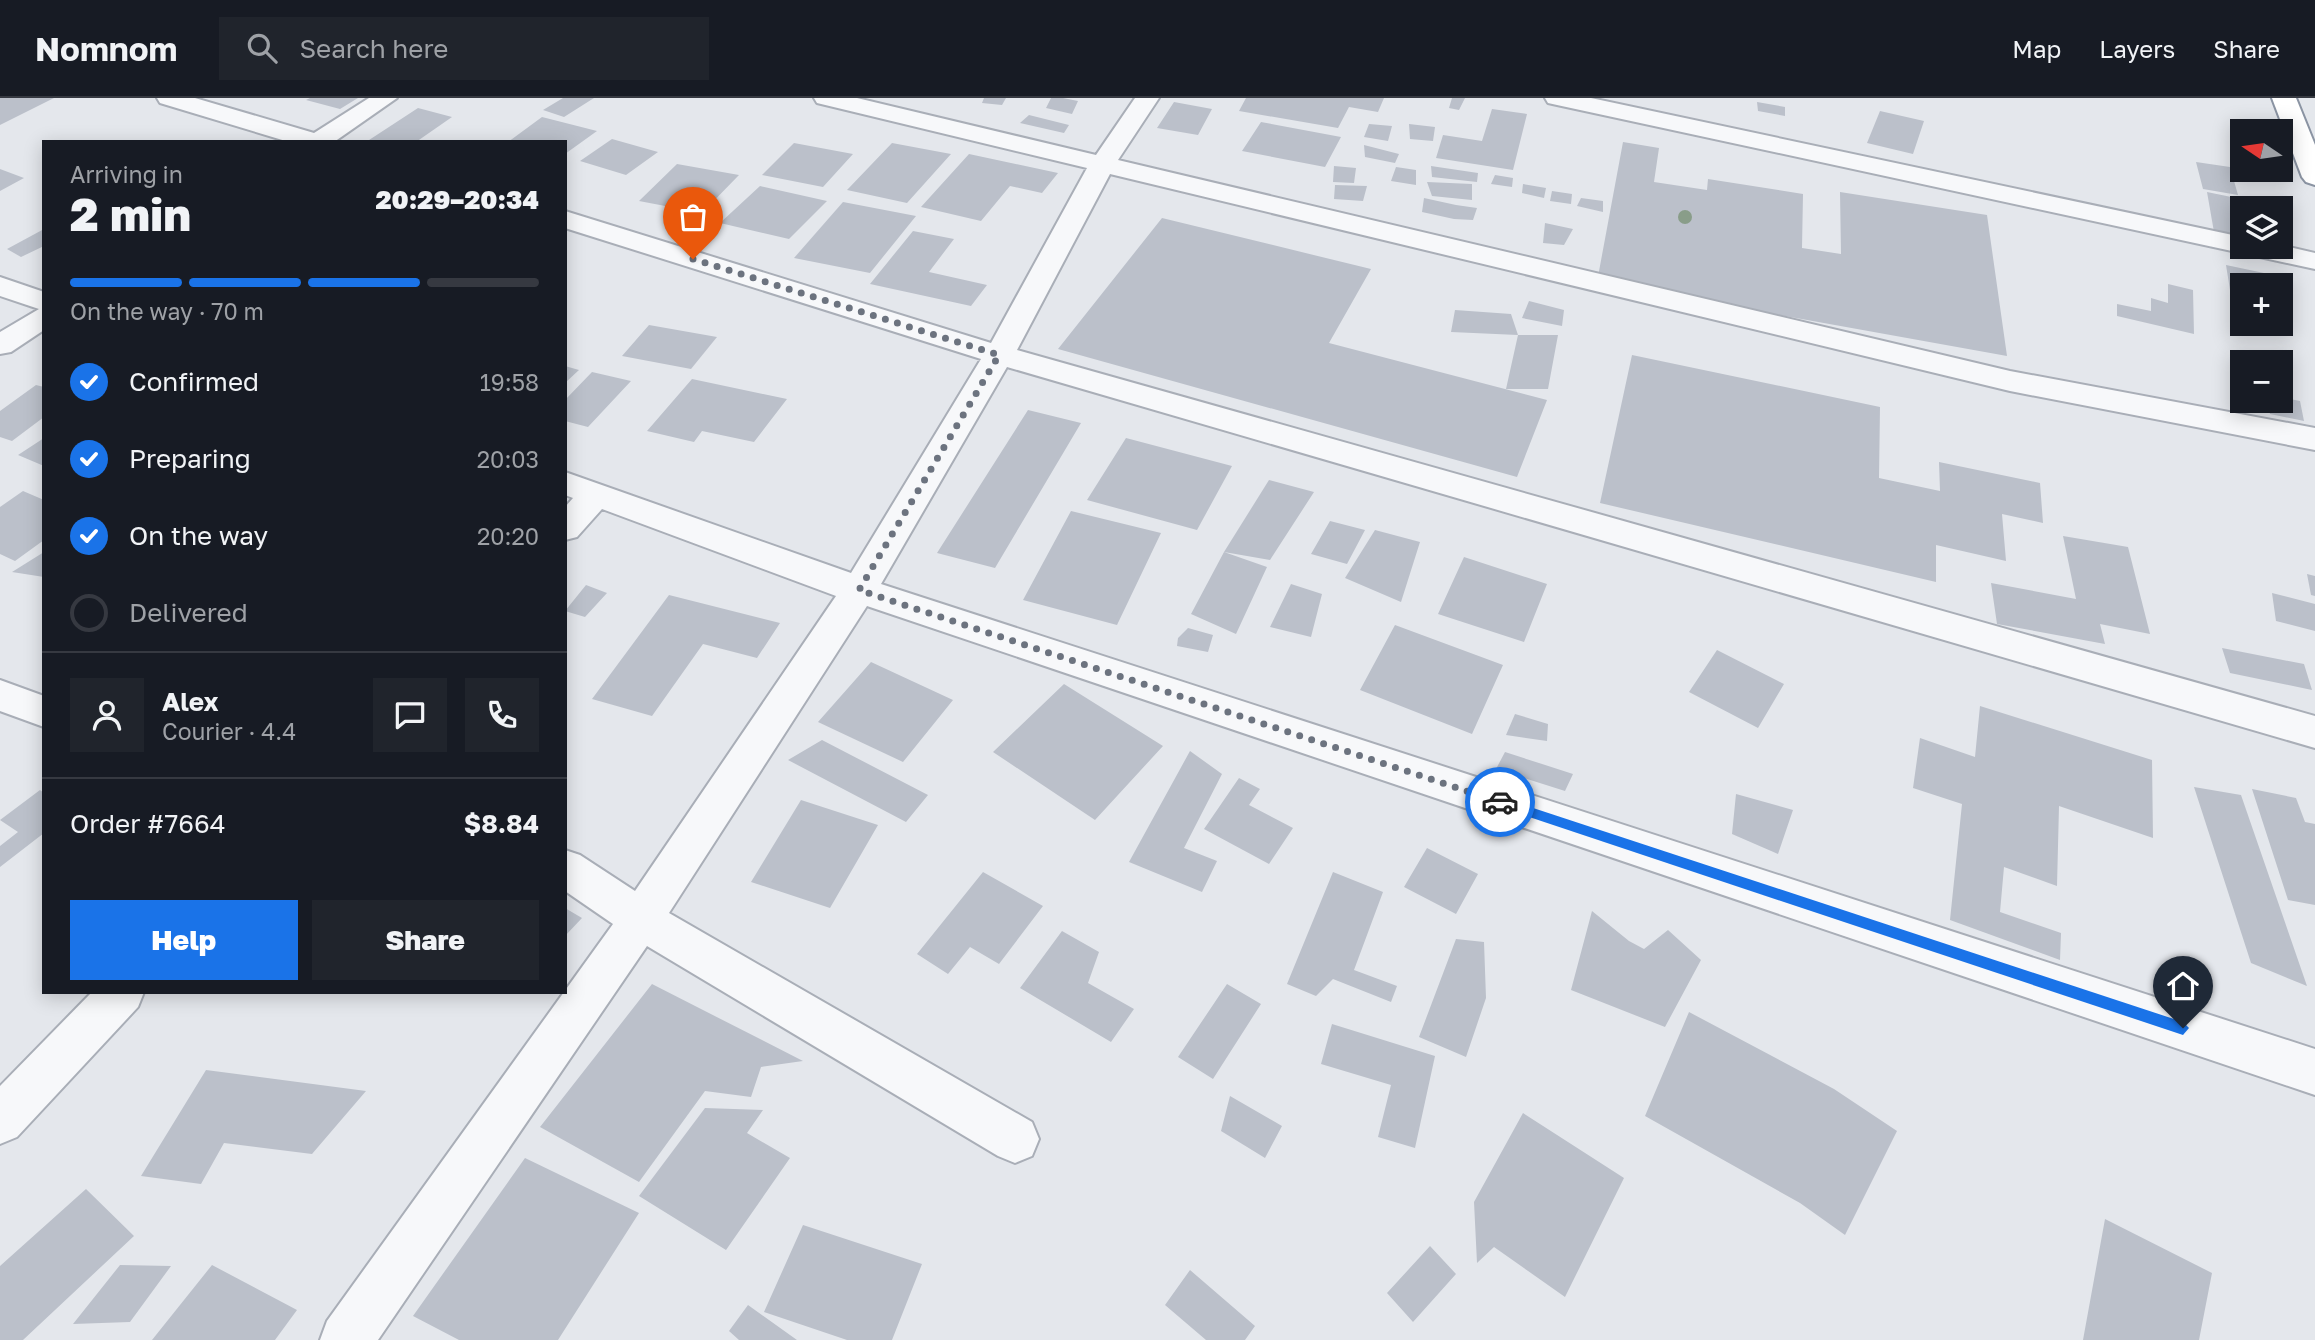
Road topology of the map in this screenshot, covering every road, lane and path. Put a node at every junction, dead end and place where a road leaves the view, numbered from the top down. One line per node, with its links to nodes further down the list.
1 (169, 98): 7 (street)
2 (385, 98): 8 (street)
3 (826, 98): 9 (street)
4 (1147, 98): 9 (street)
5 (1557, 98): 12 (street)
6 (2284, 98): 10 (highway)
7 (310, 140)
8 (320, 140)
9 (1103, 163): 19 (street); 20 (street)
10 (2315, 177)
11 (567, 220): 19 (street)
12 (2230, 242)
13 (2293, 256): 14 (street)
14 (2315, 261)
15 (0, 286): 16 (street)
16 (42, 301)
17 (42, 318): 18 (street)
18 (0, 345)
19 (999, 355): 23 (street); 26 (street)
20 (2315, 439)
21 (581, 489): 22 (street); 23 (street)
22 (567, 523)
23 (859, 590): 28 (street); 30 (street)
24 (0, 695): 25 (street)
25 (42, 711)
26 (2315, 732)
27 (567, 869): 28 (street)
28 (641, 919): 32 (street); 33 (street)
29 (120, 994): 31 (street)
30 (2315, 1072)
31 (0, 1120)
32 (1015, 1139)
33 (346, 1340)

